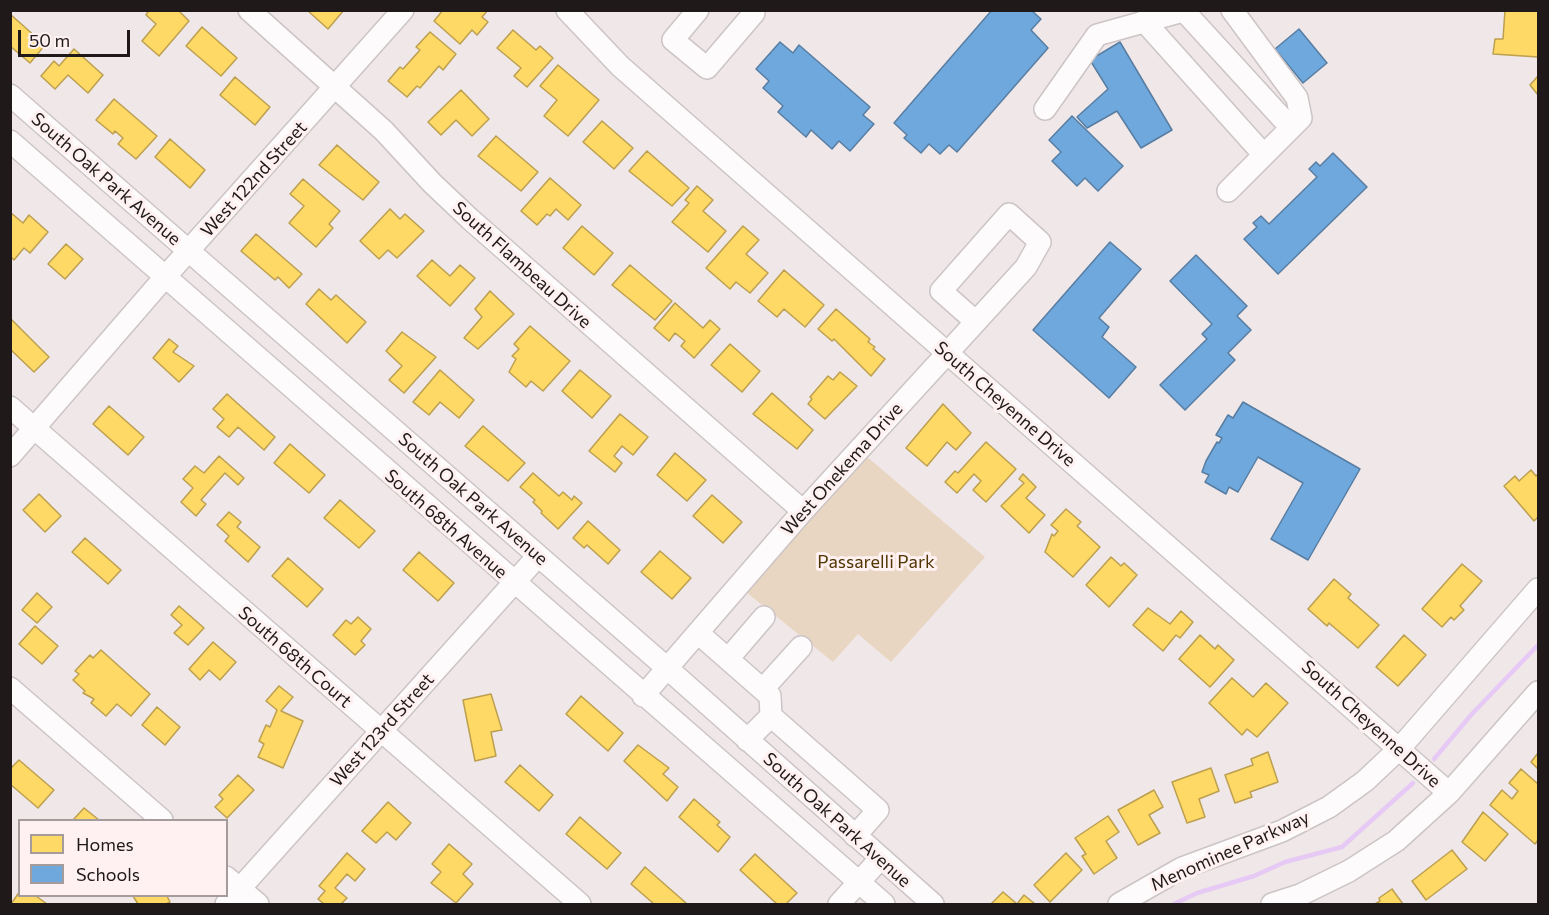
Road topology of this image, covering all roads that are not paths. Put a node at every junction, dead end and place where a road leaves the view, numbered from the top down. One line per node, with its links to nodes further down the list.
1 (249, 10): 9 (street, South Flambeau Drive)
2 (403, 10): 9 (street, West 122nd Street)
3 (567, 10): 19 (street, South Cheyenne Drive)
4 (698, 10): 5 (street)
5 (751, 10)
6 (1232, 10): 12 (street)
7 (1186, 11): 8 (street); 12 (street)
8 (1144, 21): 11 (street); 14 (street)
9 (337, 87): 16 (street, West 122nd Street); 23 (street, South Flambeau Drive)
10 (10, 95): 16 (street, South Oak Park Avenue)
11 (1045, 109)
12 (1291, 128): 14 (street)
13 (10, 141): 17 (street, South 68th Avenue)
14 (1264, 155): 15 (street)
15 (1228, 191)
16 (188, 251): 17 (street, West 122nd Street); 24 (street, South Oak Park Avenue)
17 (165, 277): 21 (street, West 122nd Street); 25 (street, South 68th Avenue)
18 (975, 321): 18 (street, West Onekema Drive); 19 (street, West Onekema Drive)
19 (947, 354): 23 (street, West Onekema Drive); 39 (street, South Cheyenne Drive)
20 (10, 407): 21 (street, South 68th Court)
21 (35, 428): 22 (street, West 122nd Street); 37 (street, South 68th Court)
22 (10, 456)
23 (803, 512): 28 (street, West Onekema Drive)
24 (538, 556): 25 (street, West 123rd Street); 31 (street, South Oak Park Avenue)
25 (514, 583): 35 (street, South 68th Avenue); 37 (street, West 123rd Street)
26 (1539, 589): 39 (street, Menominee Parkway)
27 (764, 617): 30 (street)
28 (698, 633): 30 (street); 31 (street, West Onekema Drive)
29 (801, 647): 33 (street)
30 (728, 659): 33 (street)
31 (667, 668): 35 (street, West Onekema Drive); 38 (street, South Oak Park Avenue)
32 (10, 688): 41 (street)
33 (763, 689): 36 (street)
34 (1539, 692): 40 (street)
35 (643, 696): 44 (street, South 68th Avenue)
36 (771, 716): 38 (street); 42 (street)
37 (380, 731): 45 (street, West 123rd Street); 47 (street, South 68th Court)
38 (747, 740): 42 (street, South Oak Park Avenue)
39 (1400, 748): 40 (street, South Cheyenne Drive); 51 (street, Menominee Parkway)
40 (1449, 793): 52 (street)
41 (161, 819)
42 (855, 836): 43 (street, South Oak Park Avenue)
43 (880, 859): 44 (street); 50 (street, South Oak Park Avenue)
44 (859, 882): 48 (street); 49 (street, South 68th Avenue)
45 (231, 890): 46 (street)
46 (258, 904)
47 (580, 904)
48 (840, 904)
49 (884, 904)
50 (933, 904)
51 (1119, 904)
52 (1272, 904)

